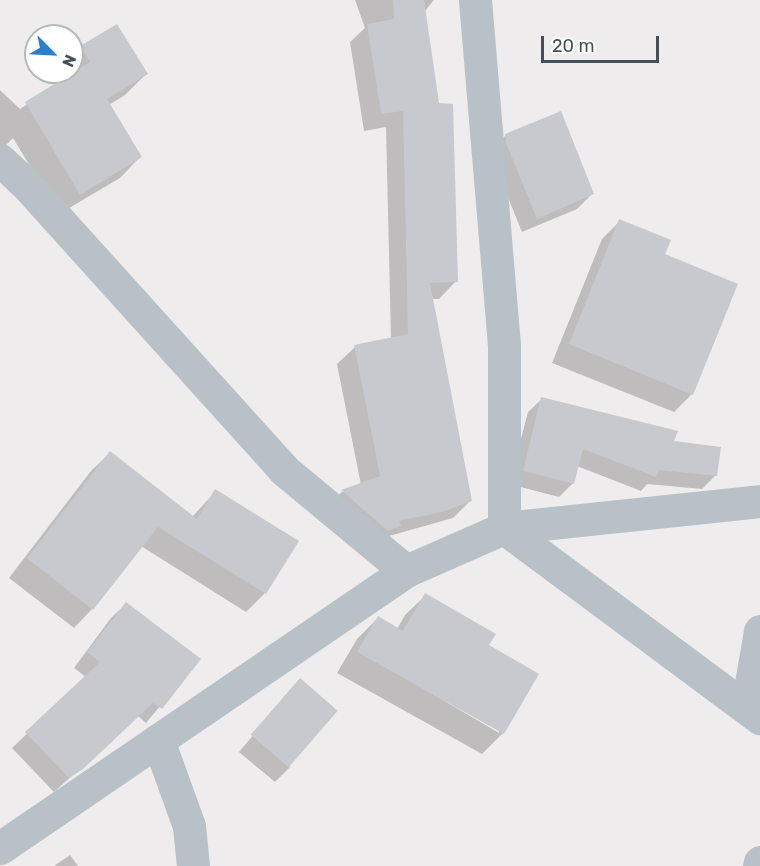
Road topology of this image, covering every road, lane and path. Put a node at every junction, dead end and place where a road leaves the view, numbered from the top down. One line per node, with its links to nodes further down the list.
1 (475, 0): 4 (street)
2 (0, 160): 5 (street)
3 (760, 501): 4 (street)
4 (504, 528): 5 (street); 7 (street)
5 (406, 571): 8 (street)
6 (760, 631): 7 (street)
7 (754, 713)
8 (158, 740): 9 (street); 10 (street)
9 (0, 848)
10 (193, 866)

